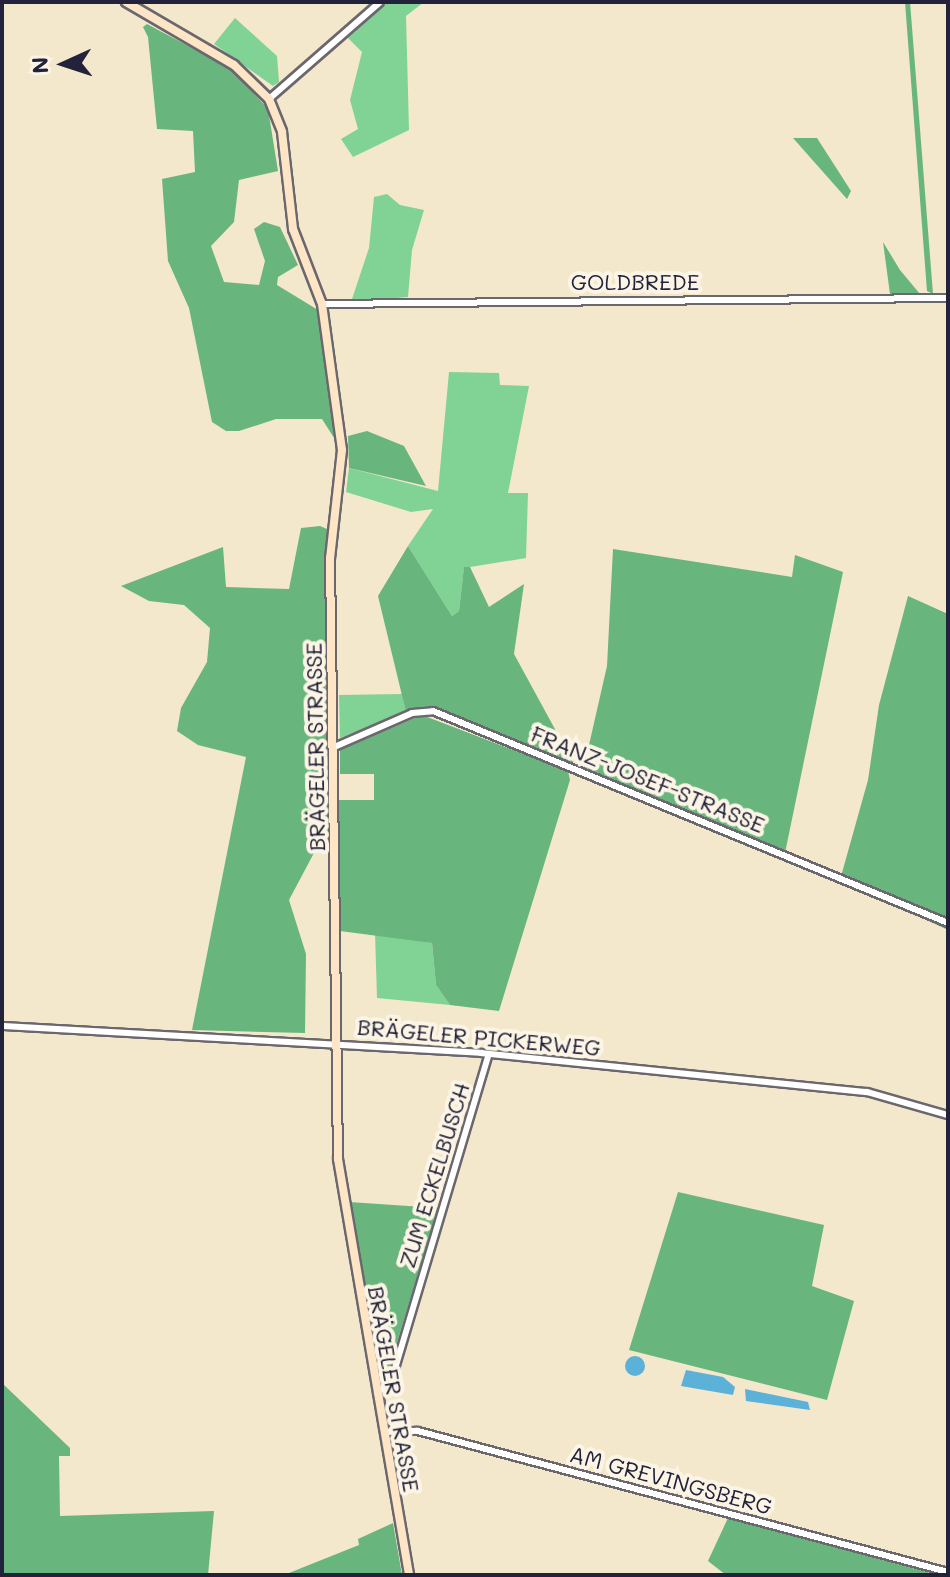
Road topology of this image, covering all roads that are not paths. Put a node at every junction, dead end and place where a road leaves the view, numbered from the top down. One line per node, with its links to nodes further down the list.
1 (126, 2): 3 (street, BRÄGELER STRASSE)
2 (380, 2): 3 (street)
3 (269, 99): 5 (street, BRÄGELER STRASSE)
4 (948, 298): 5 (street, GOLDBREDE)
5 (322, 304): 6 (street, BRÄGELER STRASSE)
6 (332, 748): 7 (street, FRANZ-JOSEF-STRASSE); 9 (street, BRÄGELER STRASSE)
7 (948, 923)
8 (2, 1026): 9 (street, BRÄGELER PICKERWEG)
9 (336, 1042): 10 (street, BRÄGELER PICKERWEG); 12 (street, BRÄGELER STRASSE)
10 (489, 1054): 11 (street, BRÄGELER PICKERWEG); 12 (street, ZUM ECKELBUSCH)
11 (948, 1115)
12 (377, 1393): 13 (street, BRÄGELER STRASSE)
13 (384, 1432): 14 (street, AM GREVINGSBERG); 15 (street, BRÄGELER STRASSE)
14 (948, 1572)
15 (409, 1575)

